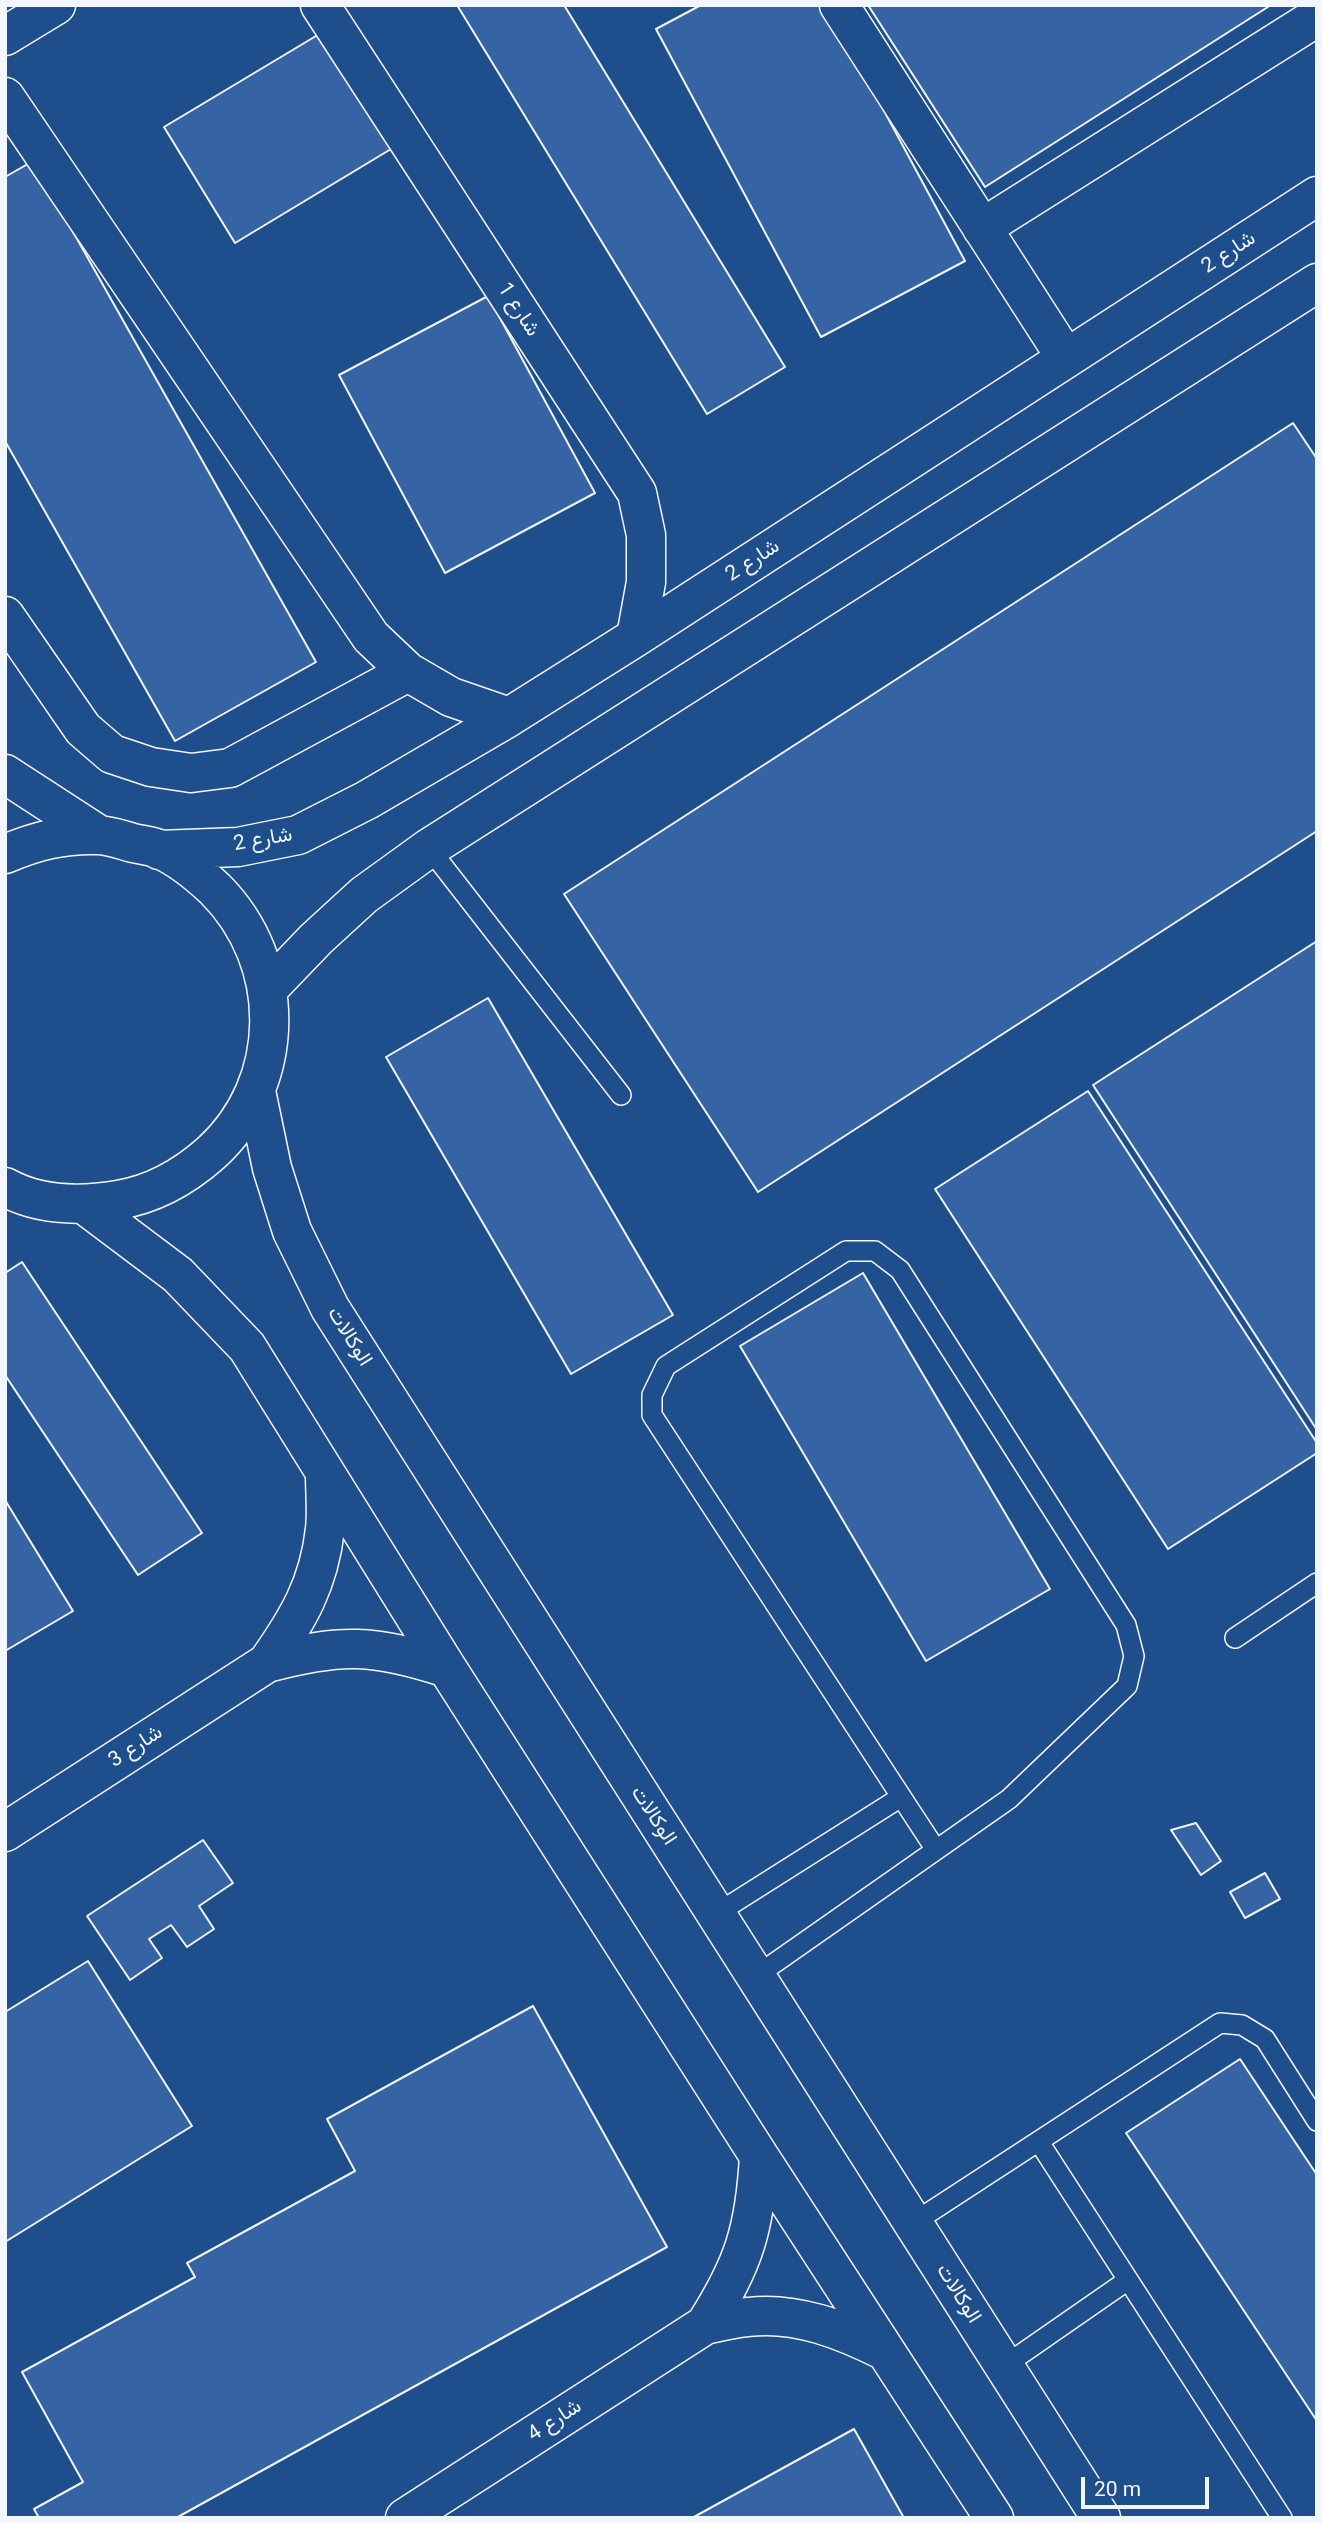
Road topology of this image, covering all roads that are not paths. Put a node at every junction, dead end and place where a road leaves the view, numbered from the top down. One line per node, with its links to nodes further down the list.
1 (56, 5): 5 (street)
2 (320, 5): 12 (street, شارع 1)
3 (839, 5): 8 (street)
4 (1317, 17): 8 (street)
5 (5, 36)
6 (5, 97): 13 (street)
7 (1317, 196): 10 (street, شارع 2)
8 (982, 228): 10 (street)
9 (1317, 283): 17 (street)
10 (1066, 358): 12 (street, شارع 2)
11 (5, 616): 13 (street)
12 (636, 637): 14 (street, شارع 2)
13 (408, 672): 14 (street)
14 (509, 717): 18 (street, شارع 2)
15 (5, 775): 16 (street)
16 (99, 835): 18 (street); 19 (street)
17 (429, 848): 20 (street); 22 (lane)
18 (159, 849): 20 (street)
19 (5, 854)
20 (268, 989): 21 (street)
21 (256, 1091): 24 (street); 33 (street, الوكالات)
22 (621, 1095)
23 (7, 1189): 24 (street)
24 (85, 1205): 25 (street)
25 (325, 1474): 28 (street, شارع 3); 29 (street)
26 (1317, 1583): 27 (lane)
27 (1235, 1638)
28 (267, 1663): 29 (street, شارع 3); 31 (street, شارع 3)
29 (447, 1668): 37 (street)
30 (901, 1797): 32 (lane); 32 (lane); 33 (lane)
31 (5, 1832)
32 (936, 1850): 34 (lane)
33 (716, 1914): 34 (street, الوكالات)
34 (756, 1976): 38 (street, الوكالات)
35 (1317, 2121): 36 (lane)
36 (1039, 2142): 38 (lane); 39 (lane)
37 (759, 2156): 40 (street, شارع 4); 41 (street)
38 (913, 2223): 42 (street, الوكالات)
39 (1128, 2280): 42 (lane); 46 (lane)
40 (705, 2325): 41 (street, شارع 4); 43 (street, شارع 4)
41 (885, 2351): 44 (street)
42 (1004, 2366): 45 (street, الوكالات)
43 (405, 2518)
44 (994, 2518)
45 (1101, 2518)
46 (1282, 2518)

